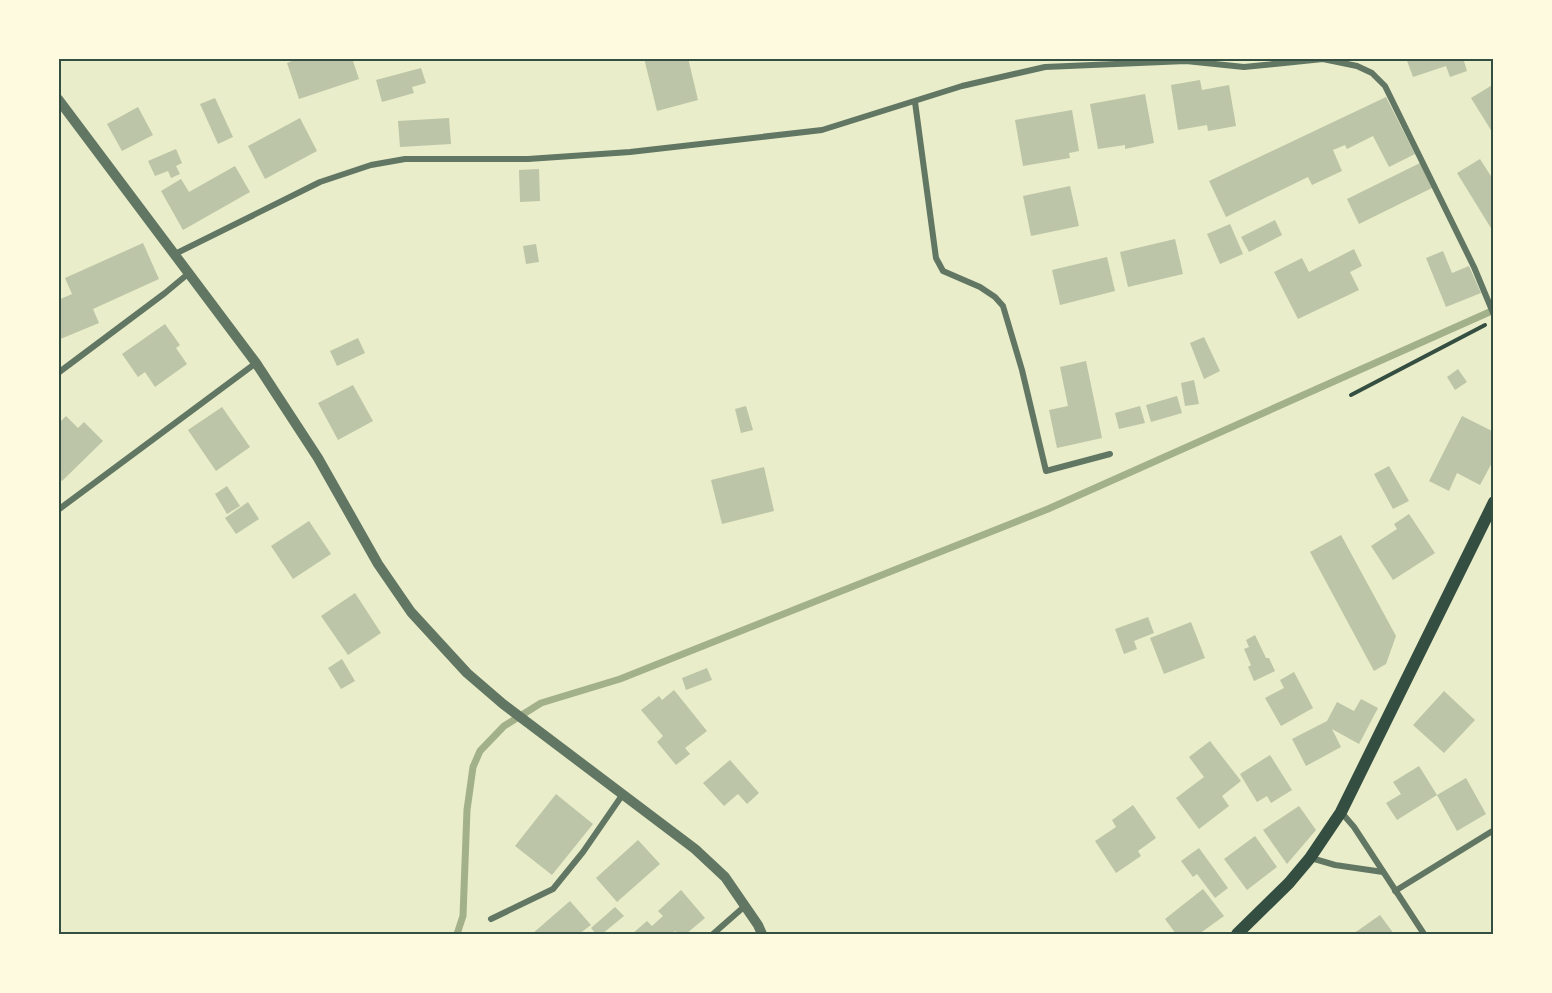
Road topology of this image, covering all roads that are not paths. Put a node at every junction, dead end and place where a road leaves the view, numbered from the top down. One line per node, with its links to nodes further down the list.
1 (58, 99): 3 (street)
2 (915, 102): 3 (street); 5 (street); 8 (street)
3 (175, 254): 4 (street)
4 (189, 273): 6 (street); 7 (street)
5 (1494, 315)
6 (256, 363): 10 (street); 11 (street)
7 (58, 373)
8 (1110, 453)
9 (1494, 502): 12 (main road)
10 (58, 510)
11 (623, 794): 17 (street); 18 (street)
12 (1341, 812): 14 (main road); 15 (street)
13 (1494, 830): 16 (street)
14 (1310, 858): 15 (street); 21 (main road)
15 (1383, 872): 16 (street)
16 (1395, 891): 22 (street)
17 (746, 905): 19 (street); 20 (street)
18 (491, 919)
19 (713, 934)
20 (762, 934)
21 (1237, 934)
22 (1424, 934)

